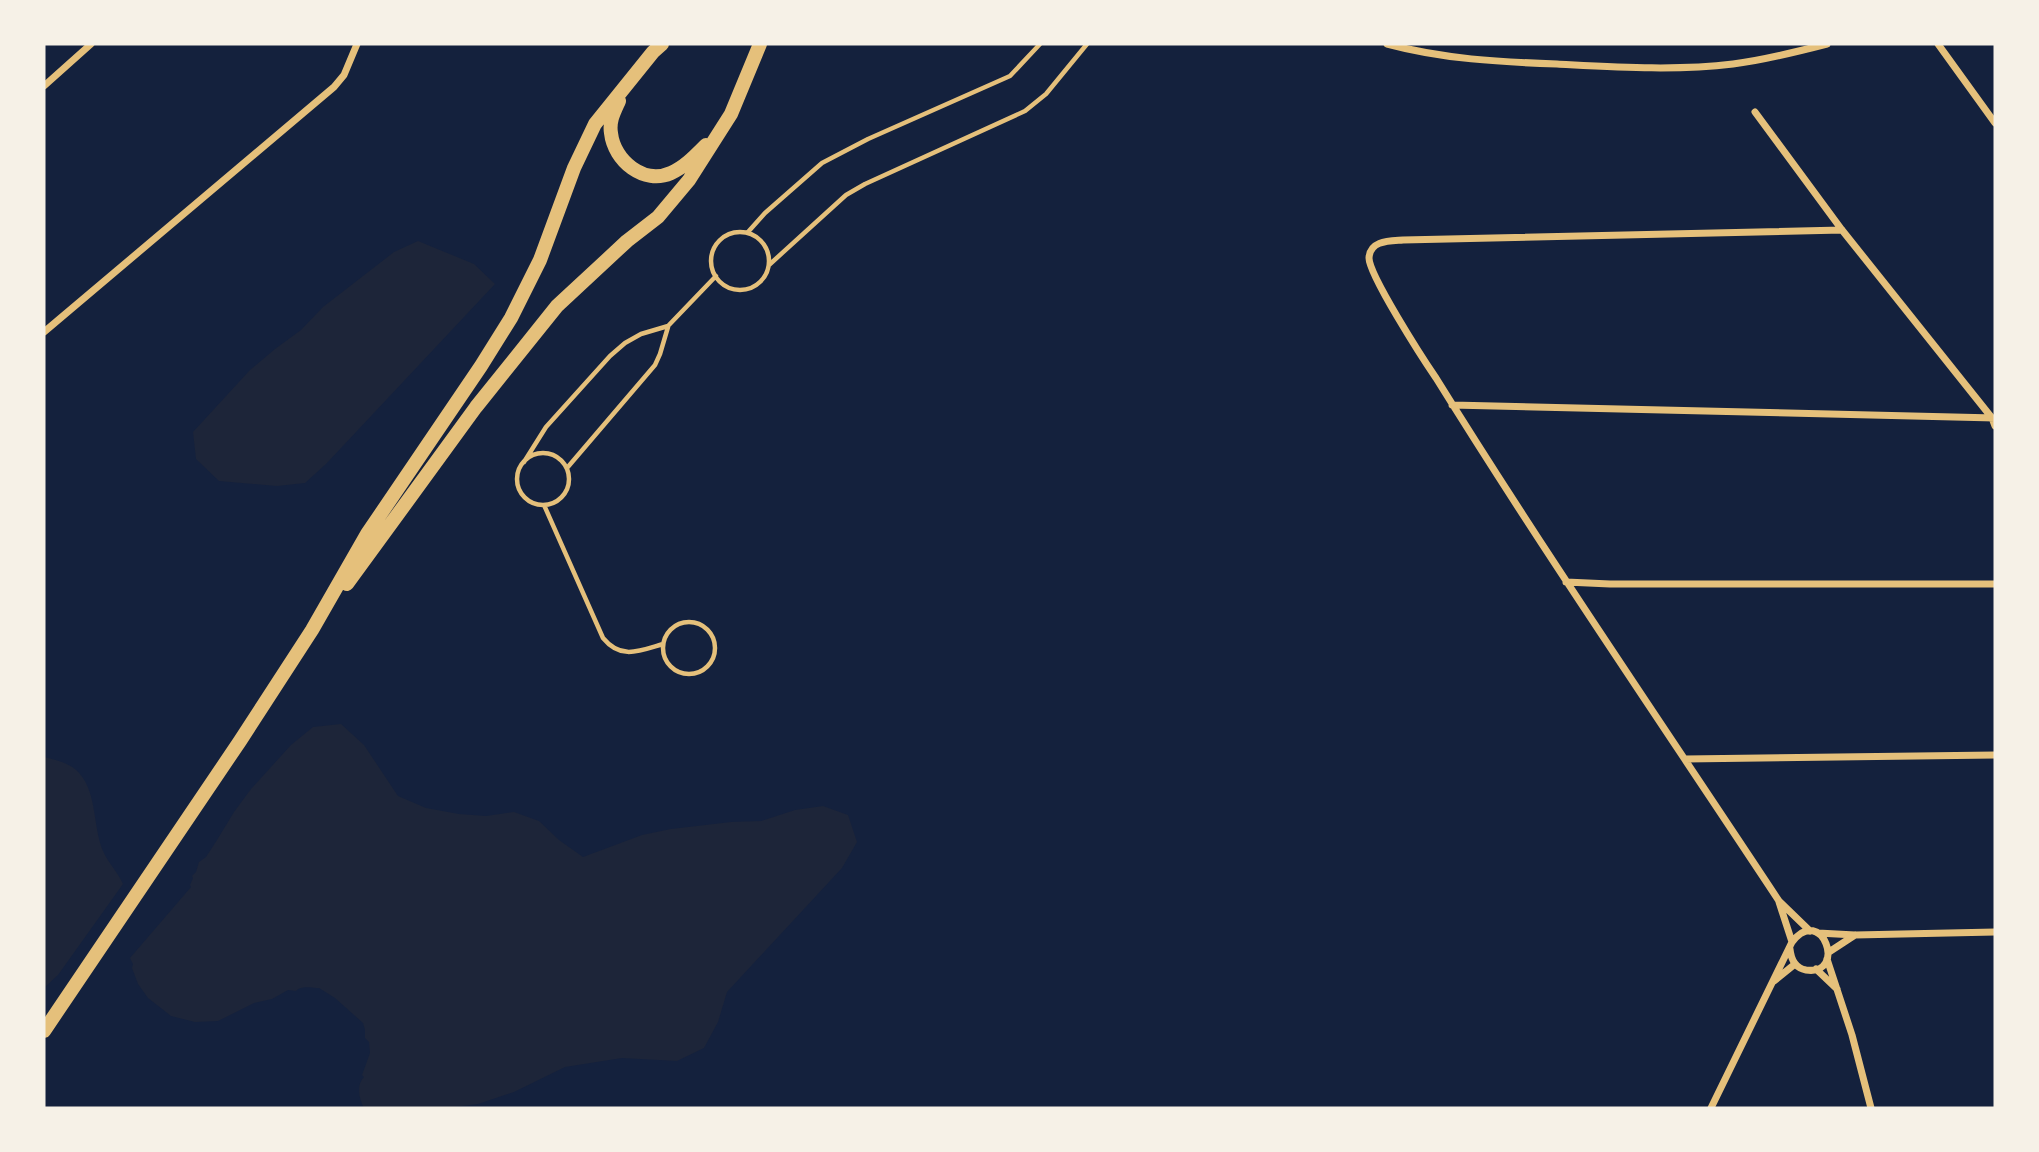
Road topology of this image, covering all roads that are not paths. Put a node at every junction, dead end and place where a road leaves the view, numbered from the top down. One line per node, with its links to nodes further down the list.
1 (91, 44): 11 (street)
2 (357, 44): 20 (street)
3 (662, 44): 10 (main road)
4 (760, 44): 13 (main road)
5 (1040, 44): 16 (lane)
6 (1087, 44): 17 (lane)
7 (1387, 44): 8 (street)
8 (1827, 44)
9 (1938, 44): 14 (street)
10 (626, 84): 13 (main road); 28 (main road)
11 (44, 86)
12 (1755, 112): 15 (street)
13 (731, 114): 28 (main road)
14 (1995, 123)
15 (1842, 230): 21 (street); 22 (street)
16 (748, 232): 17 (lane); 18 (lane)
17 (769, 265): 18 (lane)
18 (716, 276): 19 (lane)
19 (668, 326): 23 (lane); 24 (lane)
20 (44, 332)
21 (1452, 405): 22 (street); 26 (street)
22 (1994, 421)
23 (524, 461): 24 (lane); 25 (lane)
24 (567, 468): 25 (lane)
25 (544, 505): 29 (lane)
26 (1566, 582): 27 (street); 31 (street)
27 (1995, 584)
28 (312, 630): 42 (main road)
29 (663, 644): 29 (lane)
30 (1995, 755): 31 (street)
31 (1685, 759): 32 (street)
32 (1779, 901): 33 (street); 36 (street)
33 (1814, 932): 35 (street); 36 (street); 37 (street)
34 (1995, 932): 35 (street)
35 (1855, 935): 37 (street)
36 (1791, 946): 38 (street); 40 (street)
37 (1828, 956): 39 (street); 41 (street)
38 (1795, 964): 39 (street); 40 (street)
39 (1816, 969): 41 (street)
40 (1770, 984): 43 (street)
41 (1837, 989): 44 (street)
42 (44, 1031)
43 (1711, 1108)
44 (1871, 1108)

